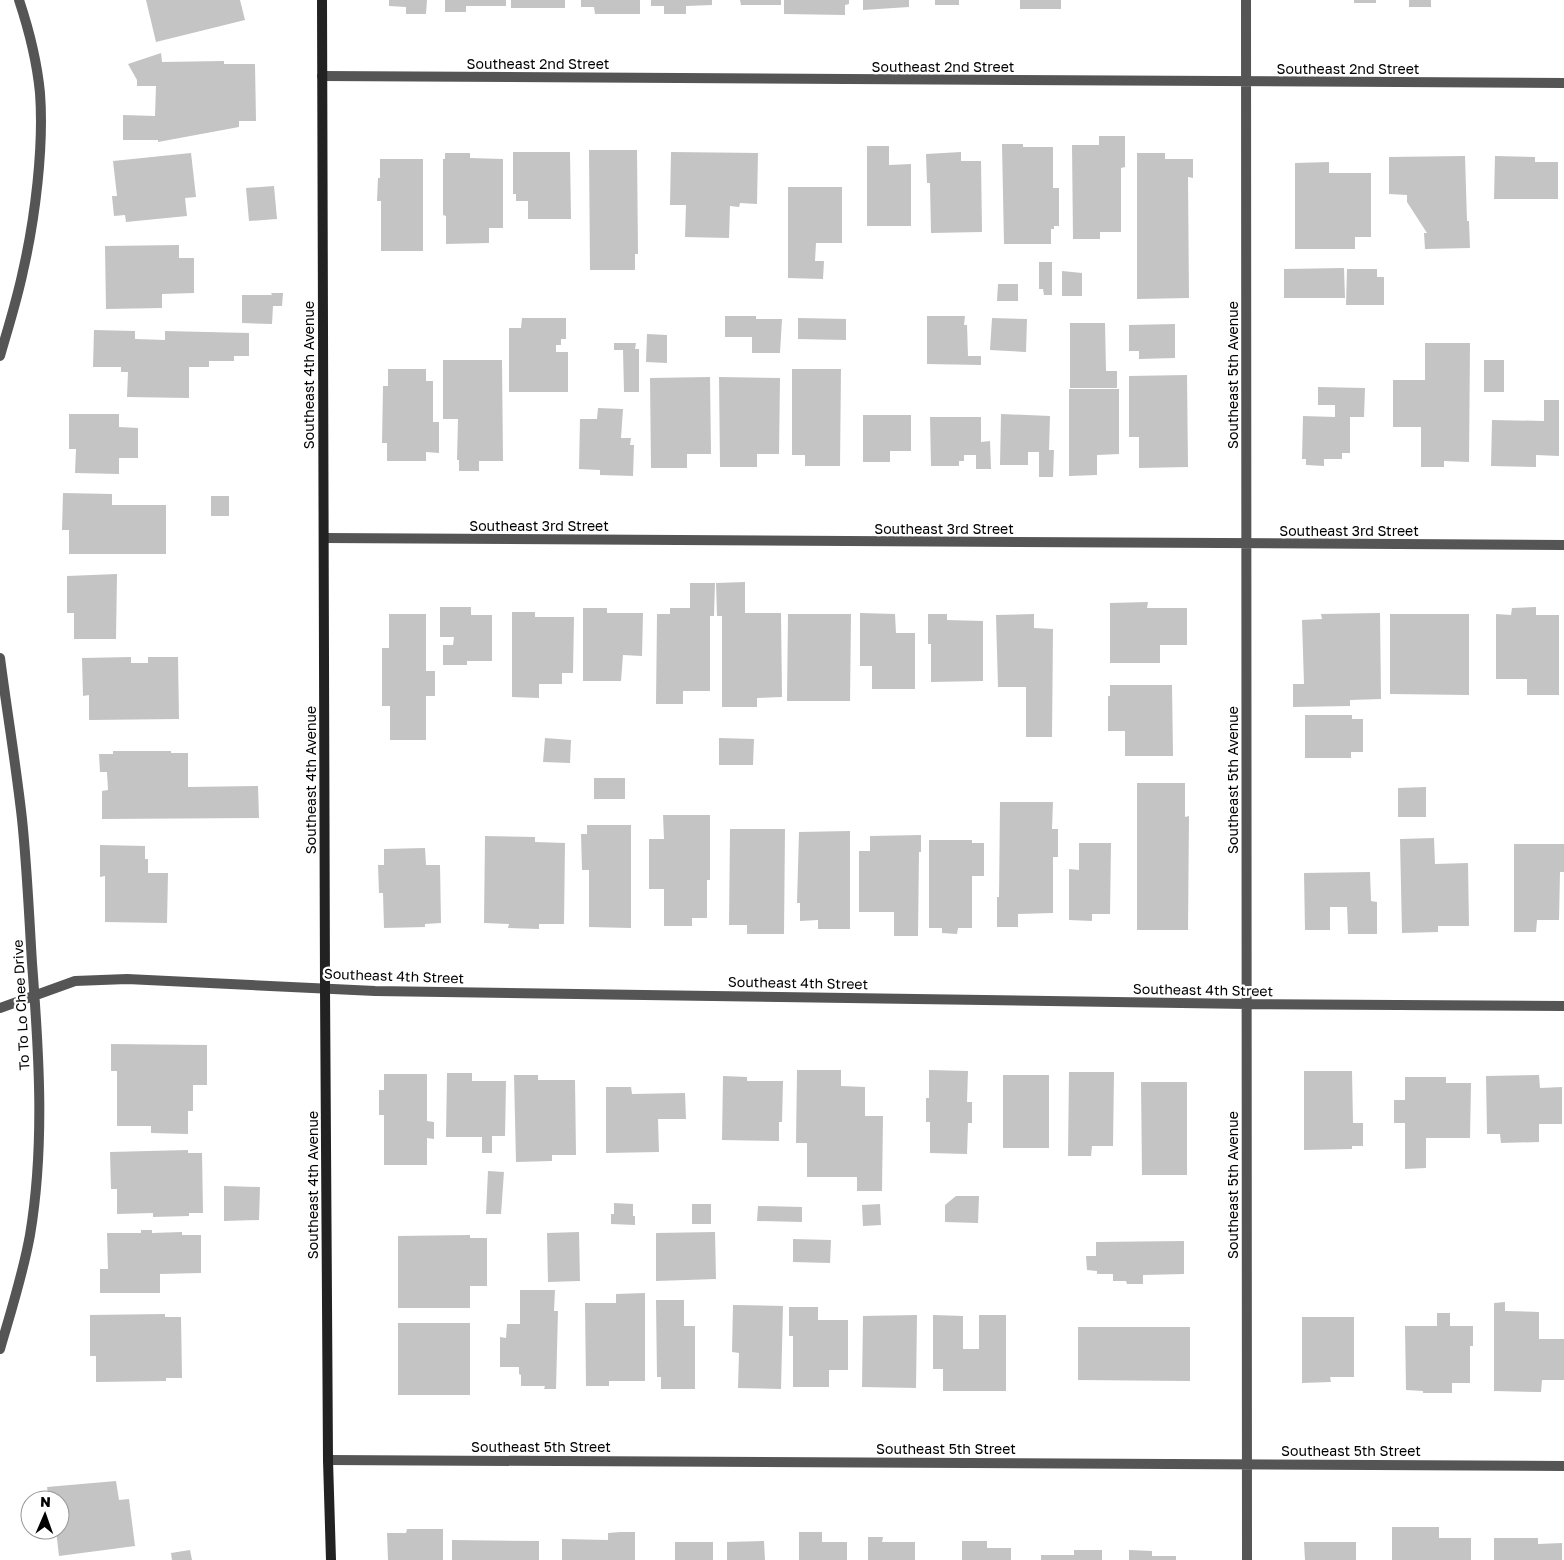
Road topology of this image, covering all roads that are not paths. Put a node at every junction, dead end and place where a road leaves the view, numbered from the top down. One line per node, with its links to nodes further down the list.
1 (19, 0): 7 (street)
2 (322, 0): 4 (main road, Southeast 4th Avenue)
3 (1246, 0): 5 (street, Southeast 5th Avenue)
4 (322, 76): 5 (street, Southeast 2nd Street); 8 (main road, Southeast 4th Avenue)
5 (1246, 82): 6 (street, Southeast 2nd Street); 9 (street, Southeast 5th Avenue)
6 (1564, 83)
7 (0, 356)
8 (324, 538): 9 (street, Southeast 3rd Street); 12 (main road, Southeast 4th Avenue)
9 (1247, 544): 10 (street, Southeast 3rd Street); 14 (street, Southeast 5th Avenue)
10 (1564, 545)
11 (0, 658): 13 (street, To To Lo Chee Drive)
12 (326, 988): 13 (street, Southeast 4th Street); 14 (street, Southeast 4th Street); 18 (main road, Southeast 4th Avenue)
13 (35, 994): 16 (street, Southeast 4th Street); 17 (street, To To Lo Chee Drive)
14 (1247, 1004): 15 (street, Southeast 4th Street); 19 (street, Southeast 5th Avenue)
15 (1564, 1006)
16 (0, 1008)
17 (0, 1349)
18 (328, 1460): 19 (street, Southeast 5th Street); 21 (main road, Southeast 4th Avenue)
19 (1246, 1464): 20 (street, Southeast 5th Street); 22 (street, Southeast 5th Avenue)
20 (1564, 1466)
21 (331, 1560)
22 (1247, 1560)

